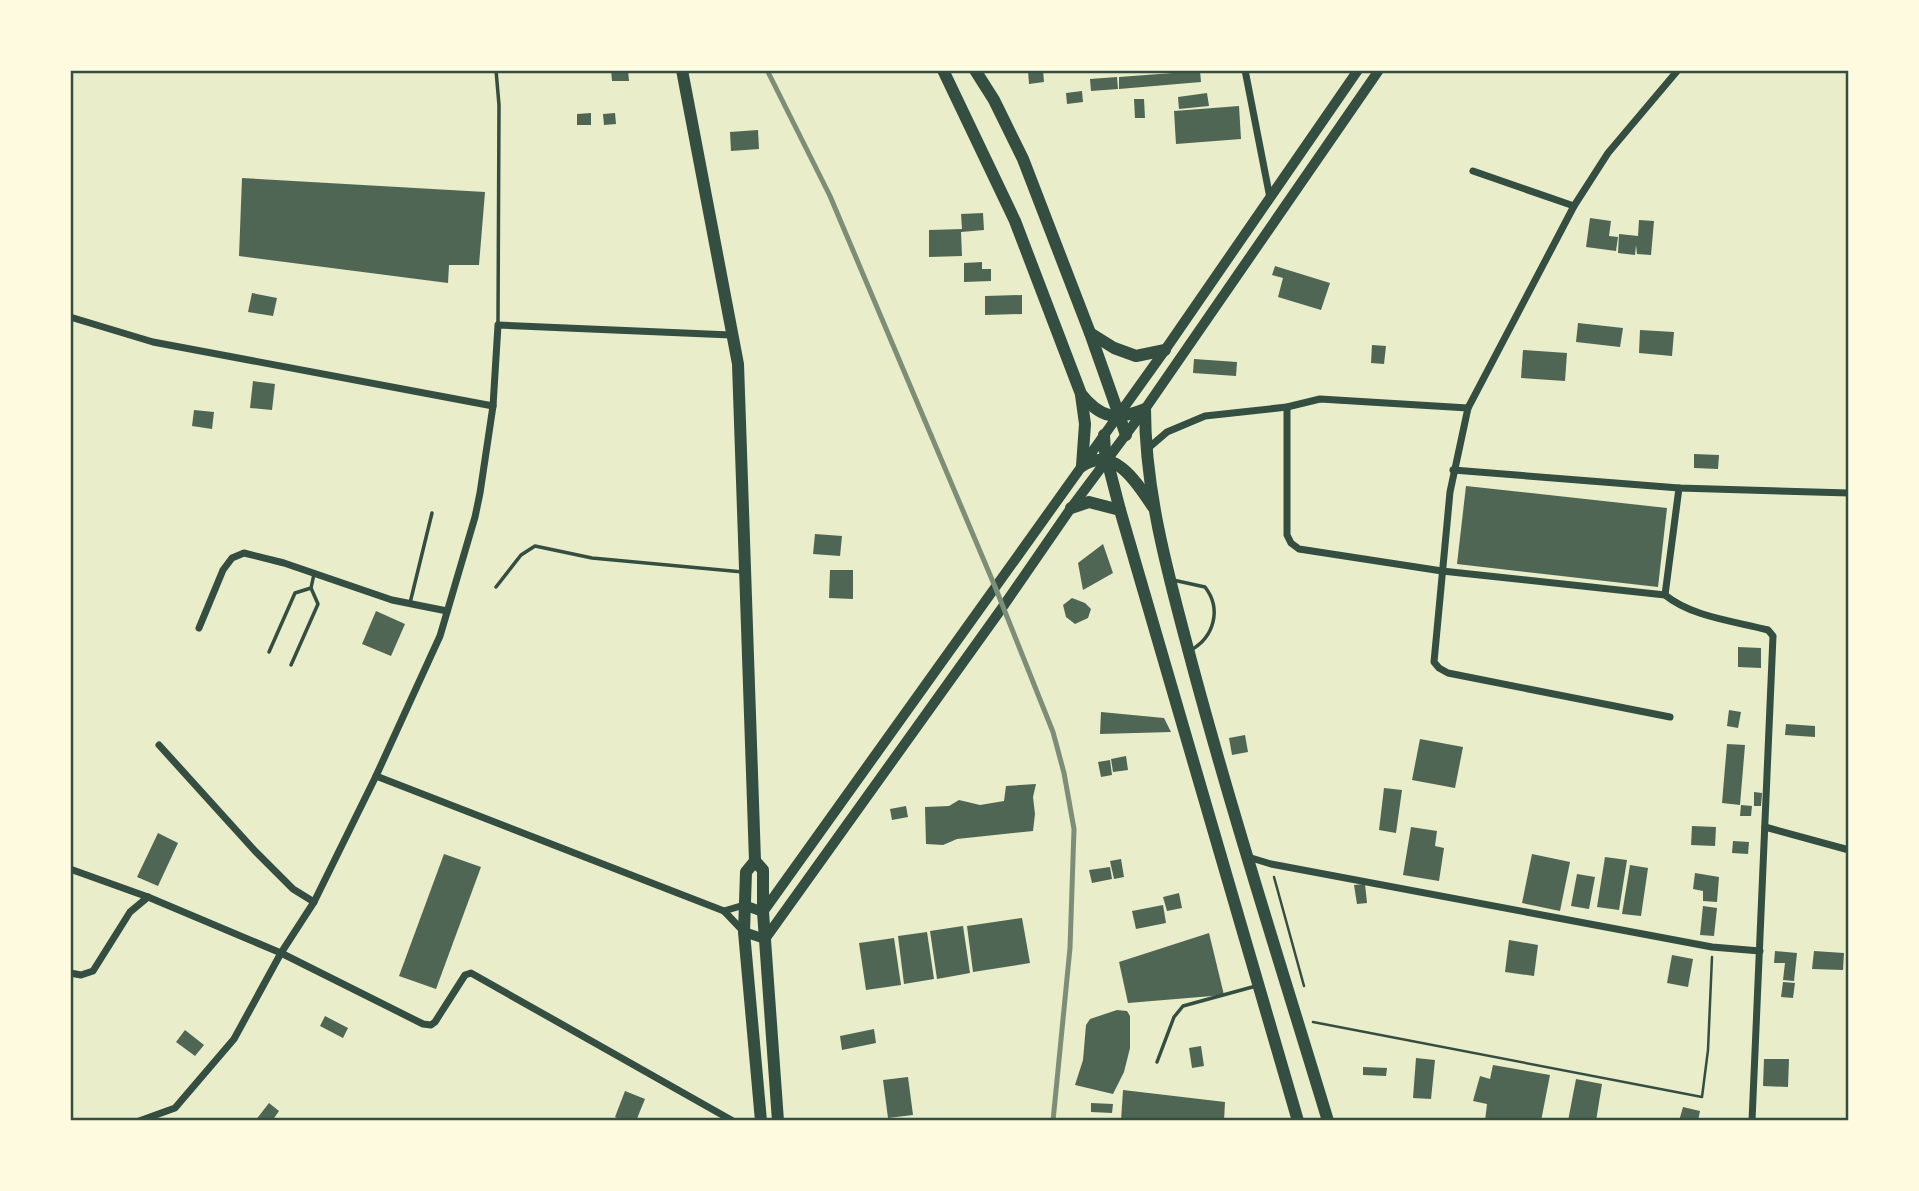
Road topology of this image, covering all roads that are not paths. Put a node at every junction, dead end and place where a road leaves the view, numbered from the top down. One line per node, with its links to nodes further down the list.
1 (496, 70): 13 (lane)
2 (682, 70): 15 (main road)
3 (943, 70): 17 (main road)
4 (975, 70): 14 (main road)
5 (1245, 70): 10 (street)
6 (1358, 70): 10 (street)
7 (1379, 70): 21 (street)
8 (1678, 70): 11 (street)
9 (1473, 171): 11 (street)
10 (1270, 198): 16 (street)
11 (1574, 206): 20 (street)
12 (70, 317): 18 (street)
13 (498, 325): 15 (street); 18 (street)
14 (1090, 333): 16 (main road); 22 (main road)
15 (731, 335): 36 (main road)
16 (1166, 350): 22 (street)
17 (1081, 394): 22 (main road); 27 (main road)
18 (493, 406): 43 (street)
19 (1287, 407): 20 (street); 25 (street); 35 (street)
20 (1468, 408): 28 (street)
21 (1145, 409): 22 (main road); 24 (street); 25 (main road)
22 (1118, 416): 23 (street); 24 (main road)
23 (1104, 435): 26 (main road); 27 (street)
24 (1126, 435): 26 (street)
25 (1145, 450): 34 (main road)
26 (1108, 460): 27 (main road); 31 (street); 32 (main road); 34 (main road)
27 (1082, 466): 60 (street)
28 (1453, 470): 29 (street); 35 (street)
29 (1679, 488): 30 (street); 41 (street)
30 (1849, 493)
31 (1071, 508): 32 (main road); 62 (street)
32 (1120, 510): 66 (main road)
33 (432, 513): 42 (lane)
34 (1157, 513): 38 (main road)
35 (1442, 570): 41 (street); 48 (street)
36 (745, 572): 39 (lane); 54 (main road)
37 (314, 573): 40 (lane); 42 (street); 44 (street)
38 (1170, 579): 45 (main road); 45 (lane)
39 (496, 587)
40 (311, 588): 46 (lane); 47 (lane)
41 (1665, 595): 51 (street)
42 (410, 603): 43 (street)
43 (447, 611): 50 (street)
44 (200, 628)
45 (1189, 651): 53 (main road)
46 (270, 652)
47 (292, 665)
48 (1670, 716)
49 (159, 745): 57 (street)
50 (376, 776): 57 (street); 59 (street)
51 (1765, 827): 52 (street); 63 (street)
52 (1849, 850)
53 (1248, 857): 63 (street); 73 (main road)
54 (755, 861): 58 (main road); 60 (main road)
55 (70, 869): 56 (street)
56 (148, 897): 64 (street); 65 (street)
57 (314, 902): 64 (street)
58 (744, 905): 59 (street); 60 (street); 61 (main road)
59 (724, 911): 61 (street)
60 (763, 912): 62 (main road)
61 (744, 932): 62 (street); 70 (main road)
62 (765, 939): 71 (main road)
63 (1760, 951): 74 (street)
64 (281, 953): 68 (street); 69 (street)
65 (70, 973)
66 (1258, 986): 67 (lane); 72 (main road)
67 (1157, 1062)
68 (139, 1121)
69 (733, 1121)
70 (761, 1121)
71 (778, 1121)
72 (1298, 1121)
73 (1328, 1121)
74 (1752, 1121)

